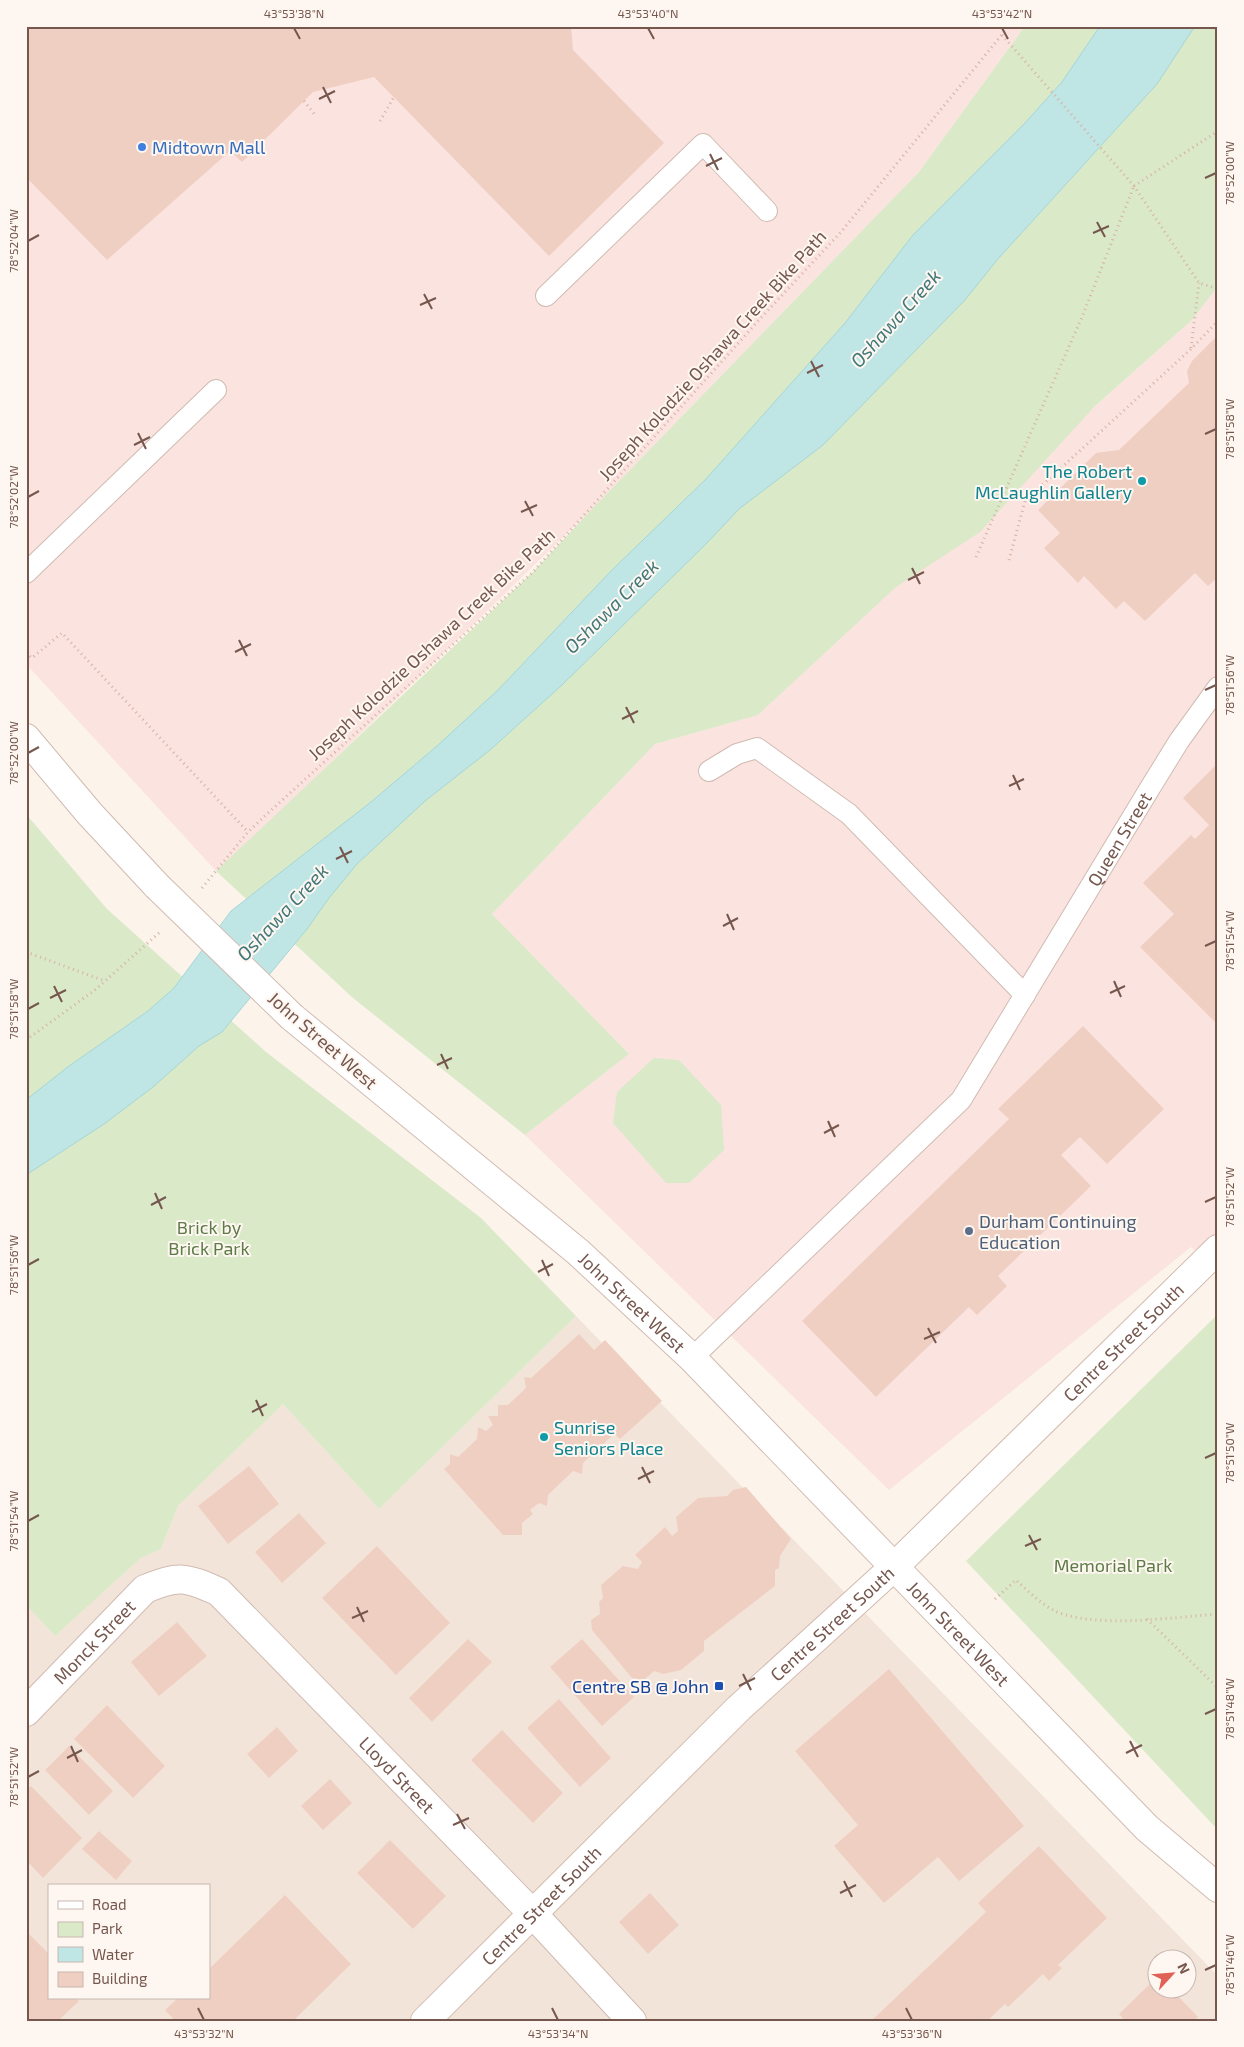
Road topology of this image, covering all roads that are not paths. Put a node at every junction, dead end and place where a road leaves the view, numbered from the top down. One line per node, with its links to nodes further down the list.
1 (767, 211): 2 (lane)
2 (546, 296)
3 (216, 390): 4 (lane)
4 (26, 573)
5 (1218, 687): 8 (lane, Queen Street)
6 (26, 738): 10 (street, John Street West, bridge)
7 (708, 771): 8 (lane)
8 (1025, 995): 10 (lane, Queen Street)
9 (1218, 1249): 11 (street, Centre Street South)
10 (692, 1358): 11 (street, John Street West)
11 (895, 1566): 14 (street, John Street West); 15 (street, Centre Street South)
12 (167, 1580): 13 (street, Monck Street); 15 (street, Lloyd Street)
13 (26, 1712)
14 (1218, 1888)
15 (533, 1914): 16 (street, Centre Street South); 17 (street, Lloyd Street)
16 (425, 2021)
17 (632, 2021)

